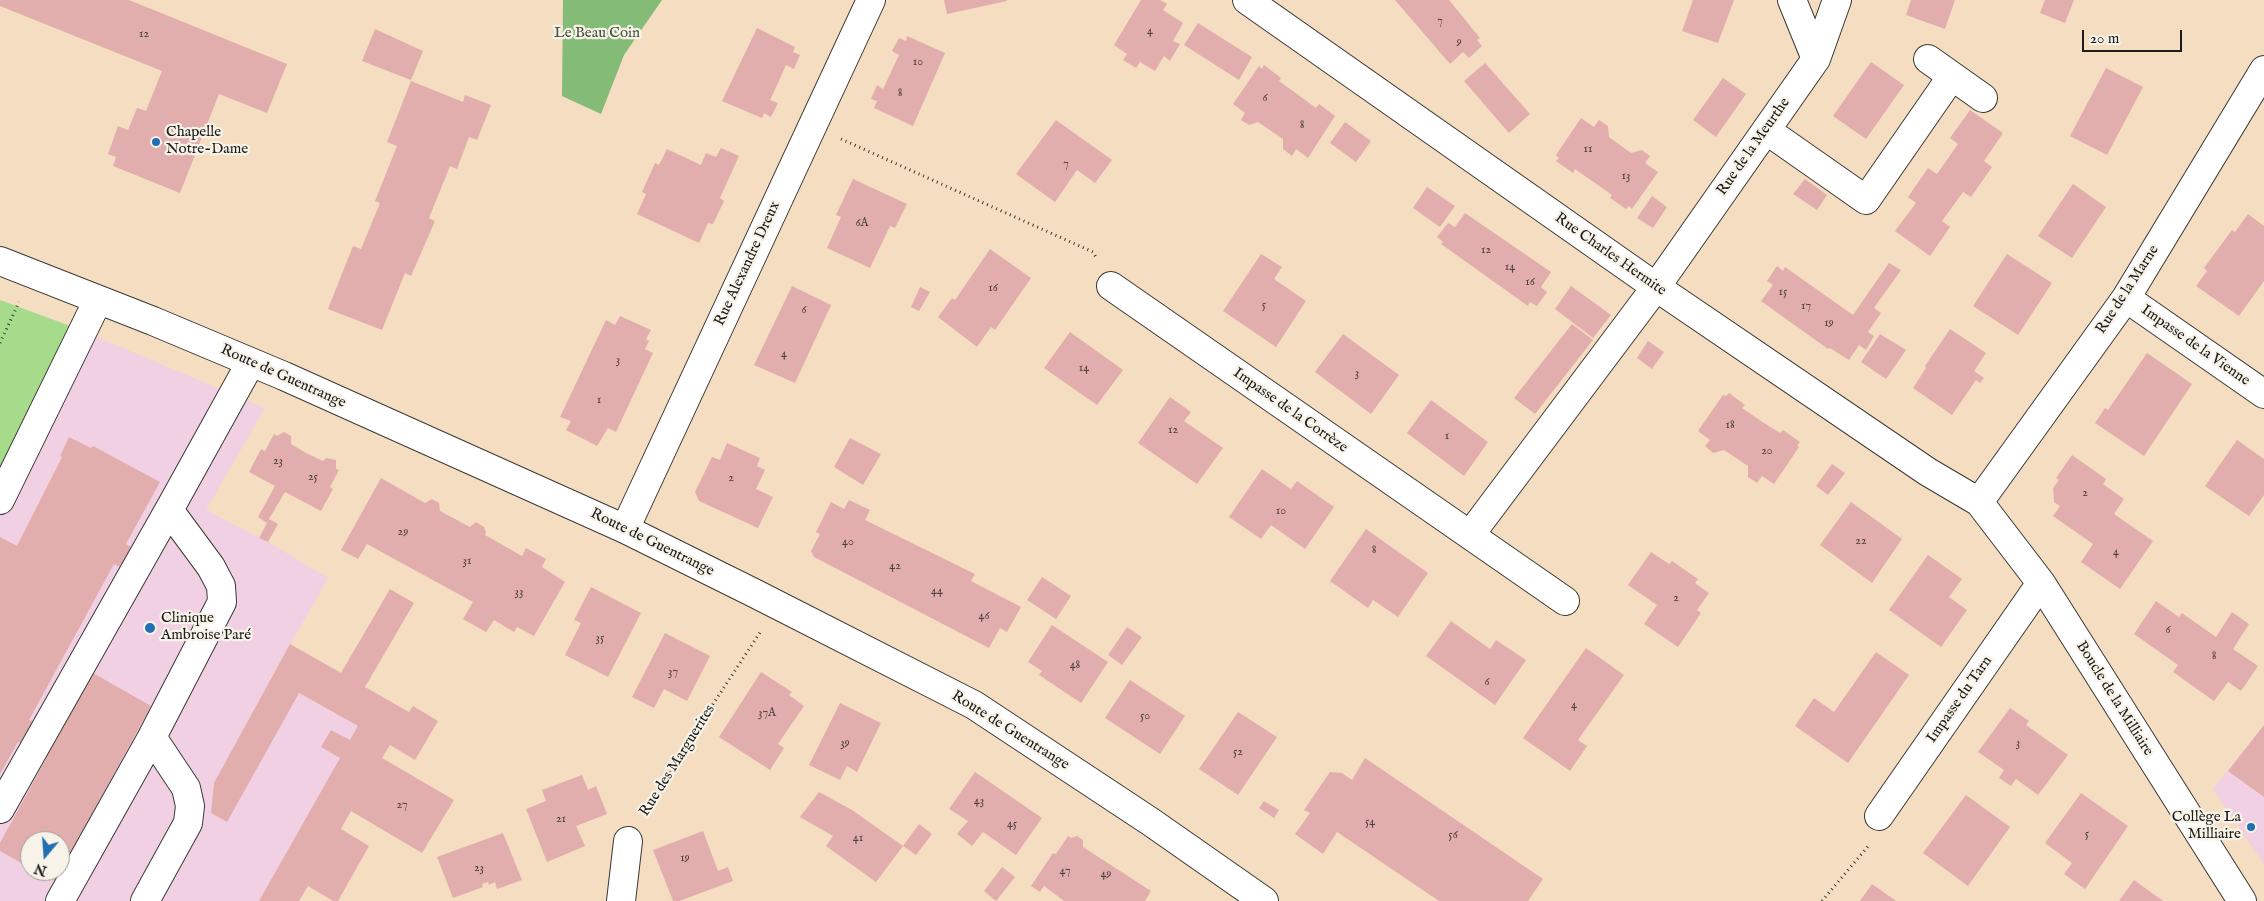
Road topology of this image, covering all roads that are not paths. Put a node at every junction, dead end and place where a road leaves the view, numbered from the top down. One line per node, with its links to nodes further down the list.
1 (872, 0): 21 (street, Rue Alexandre Dreux)
2 (1247, 0): 13 (street, Rue Charles Hermite)
3 (1792, 0): 5 (street)
4 (1837, 0): 5 (street, Rue de la Meurthe)
5 (1816, 59): 10 (street, Rue de la Meurthe)
6 (1928, 59): 8 (street)
7 (2264, 70): 14 (street, Rue de la Marne)
8 (1952, 76): 9 (street); 10 (street)
9 (1983, 98)
10 (1766, 130): 13 (street, Rue de la Meurthe)
11 (0, 261): 15 (street, Route de Guentrange)
12 (1111, 286): 22 (street, Impasse de la Corrèze)
13 (1656, 287): 19 (street, Rue Charles Hermite); 22 (street)
14 (2126, 298): 17 (street, Impasse de la Vienne); 19 (street, Rue de la Marne)
15 (98, 300): 16 (street, Route de Guentrange); 18 (street)
16 (251, 362): 20 (street); 21 (street, Route de Guentrange)
17 (2264, 394)
18 (0, 500)
19 (1979, 502): 23 (street, Boucle de la Milliaire)
20 (169, 510): 25 (street); 26 (street)
21 (625, 529): 33 (street, Route de Guentrange)
22 (1470, 535): 24 (street, Impasse de la Corrèze)
23 (2041, 584): 27 (street, Impasse du Tarn); 29 (street, Boucle de la Milliaire)
24 (1564, 601)
25 (152, 737): 30 (street); 31 (street)
26 (0, 809)
27 (1879, 816)
28 (628, 841): 32 (street)
29 (2234, 897)
30 (60, 901)
31 (144, 901)
32 (621, 901)
33 (1264, 901)

